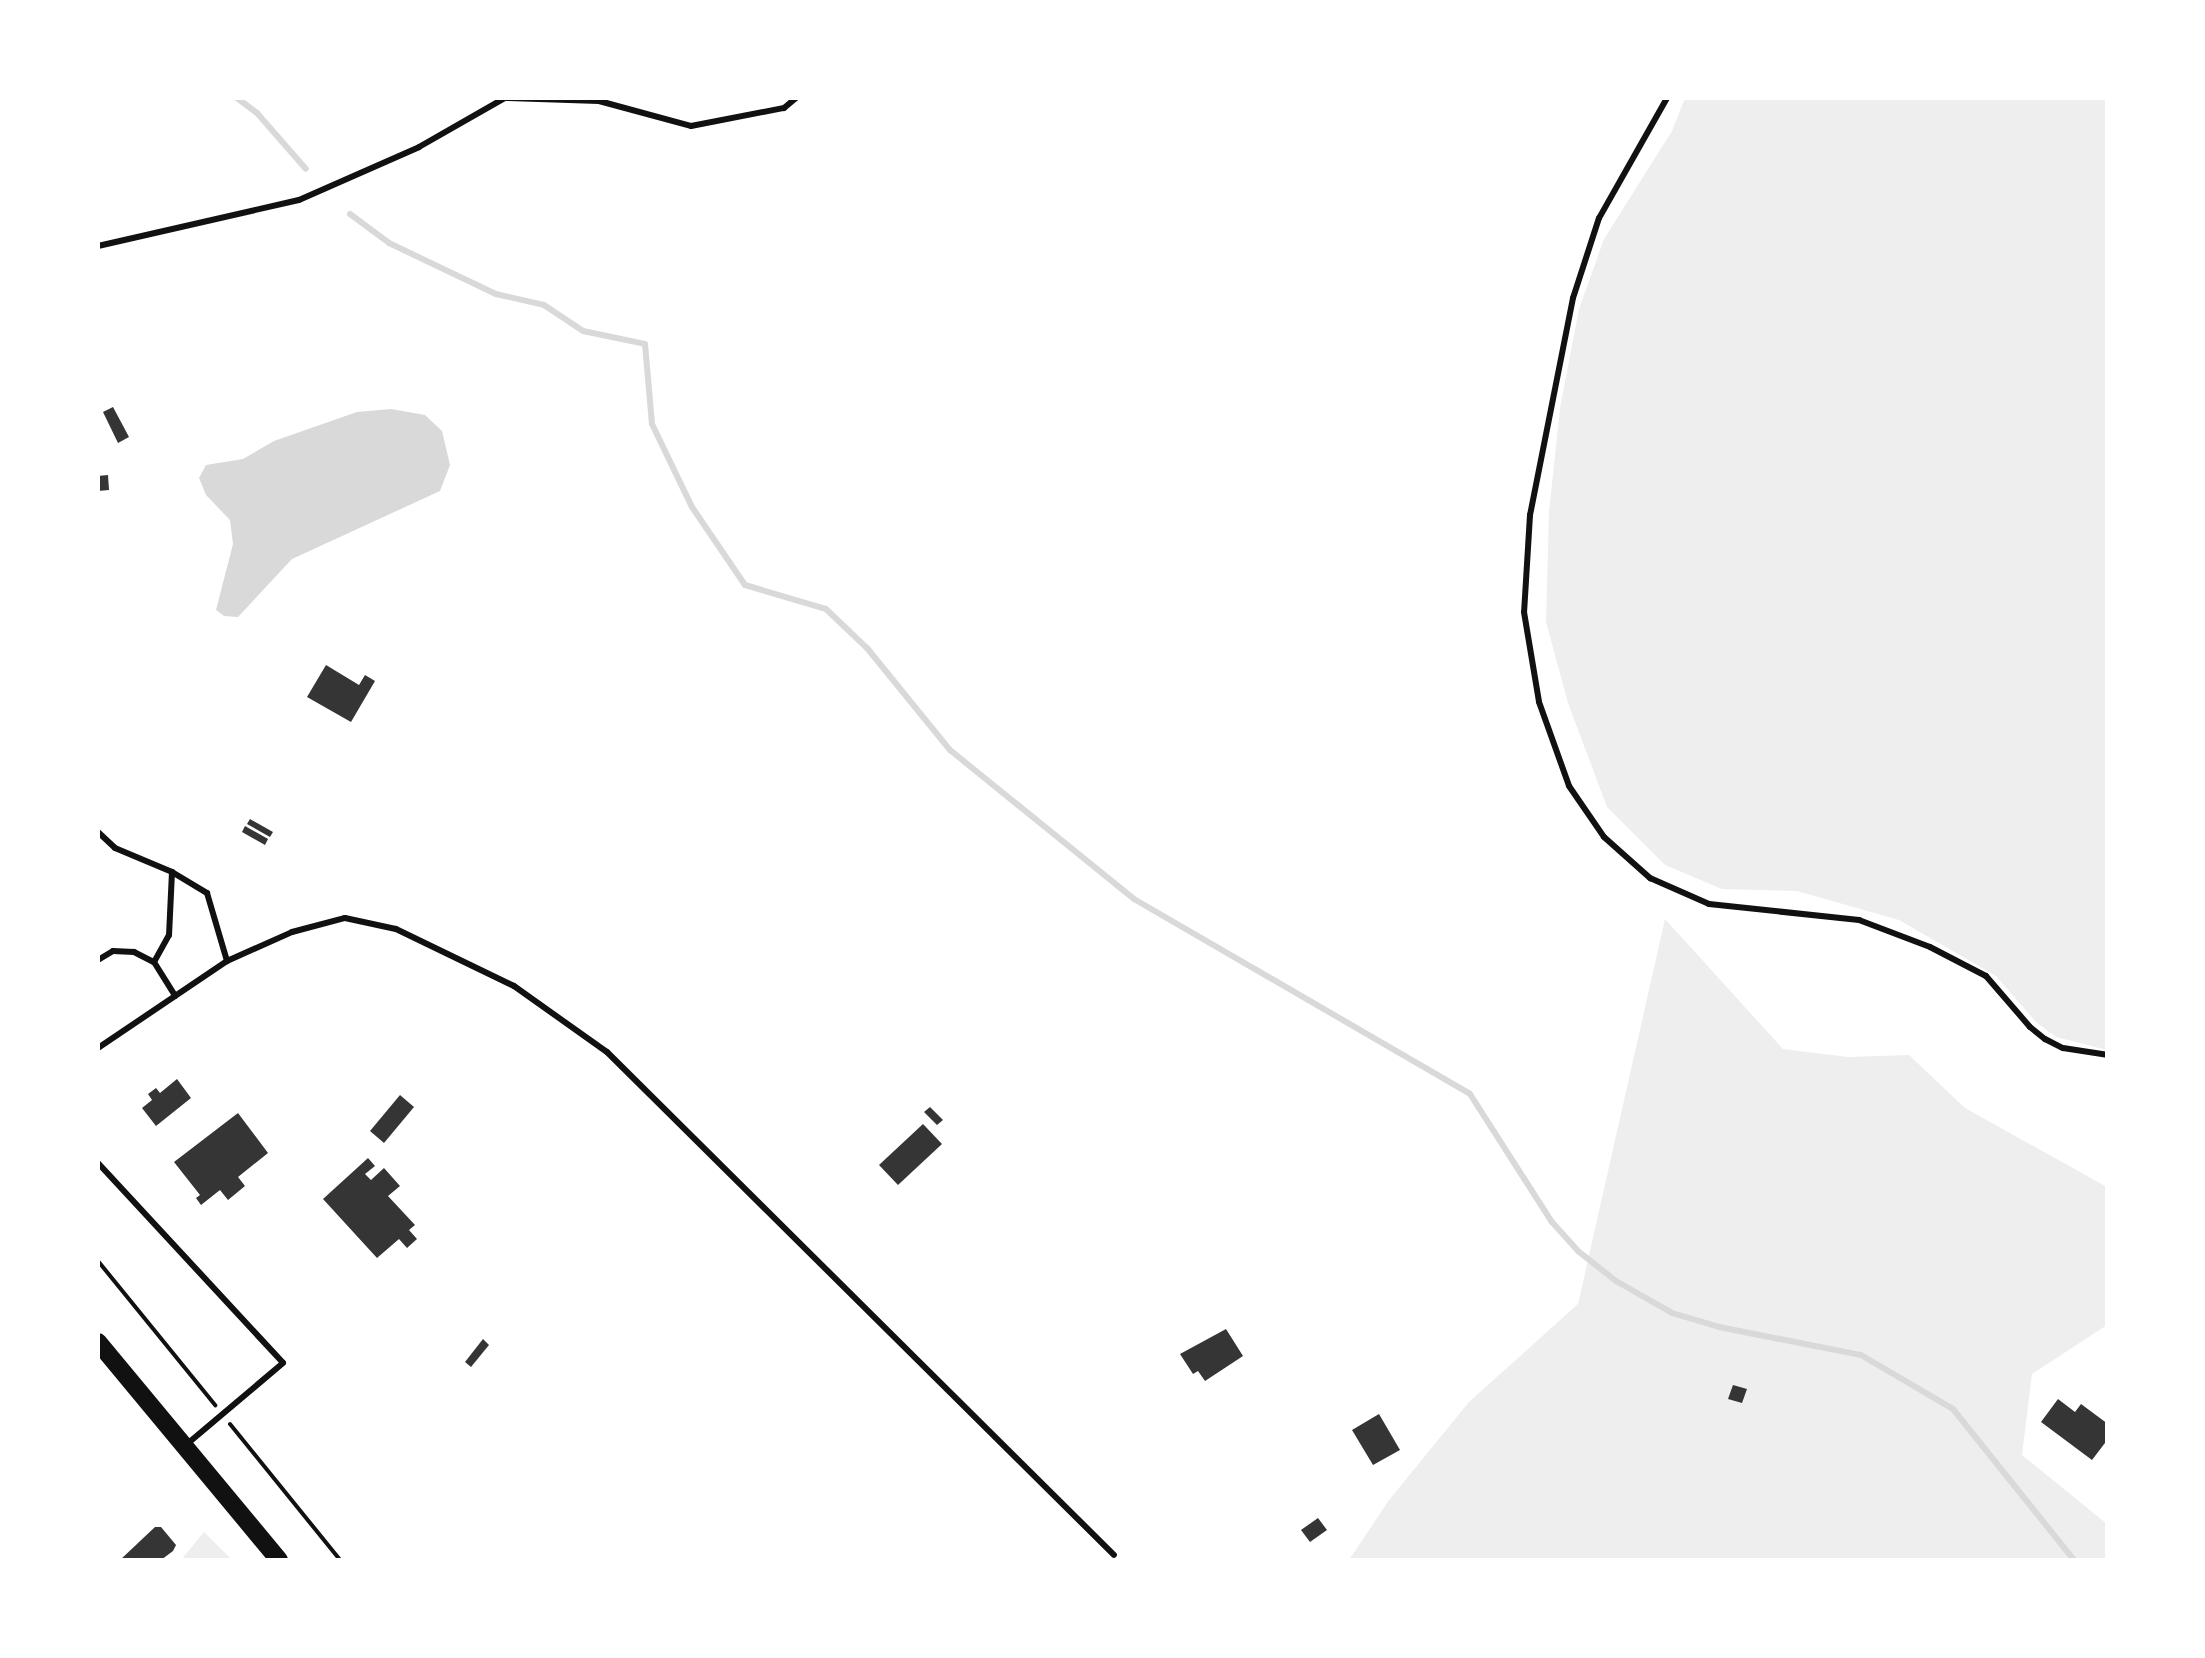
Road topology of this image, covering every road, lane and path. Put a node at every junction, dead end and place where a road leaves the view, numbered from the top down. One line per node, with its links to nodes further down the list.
1 (506, 98): 2 (lane); 4 (lane)
2 (796, 98)
3 (1667, 98): 12 (lane)
4 (98, 246)
5 (98, 832): 6 (lane)
6 (172, 872): 8 (lane); 9 (lane)
7 (98, 960): 9 (lane)
8 (227, 961): 10 (lane); 19 (lane)
9 (154, 962): 10 (lane)
10 (176, 996): 11 (lane)
11 (98, 1048)
12 (2108, 1055)
13 (98, 1163): 18 (lane)
14 (98, 1261): 16 (path)
15 (98, 1342): 18 (street)
16 (212, 1402)
17 (234, 1429): 21 (path)
18 (185, 1445): 20 (street)
19 (1114, 1555)
20 (279, 1560)
21 (340, 1560)

